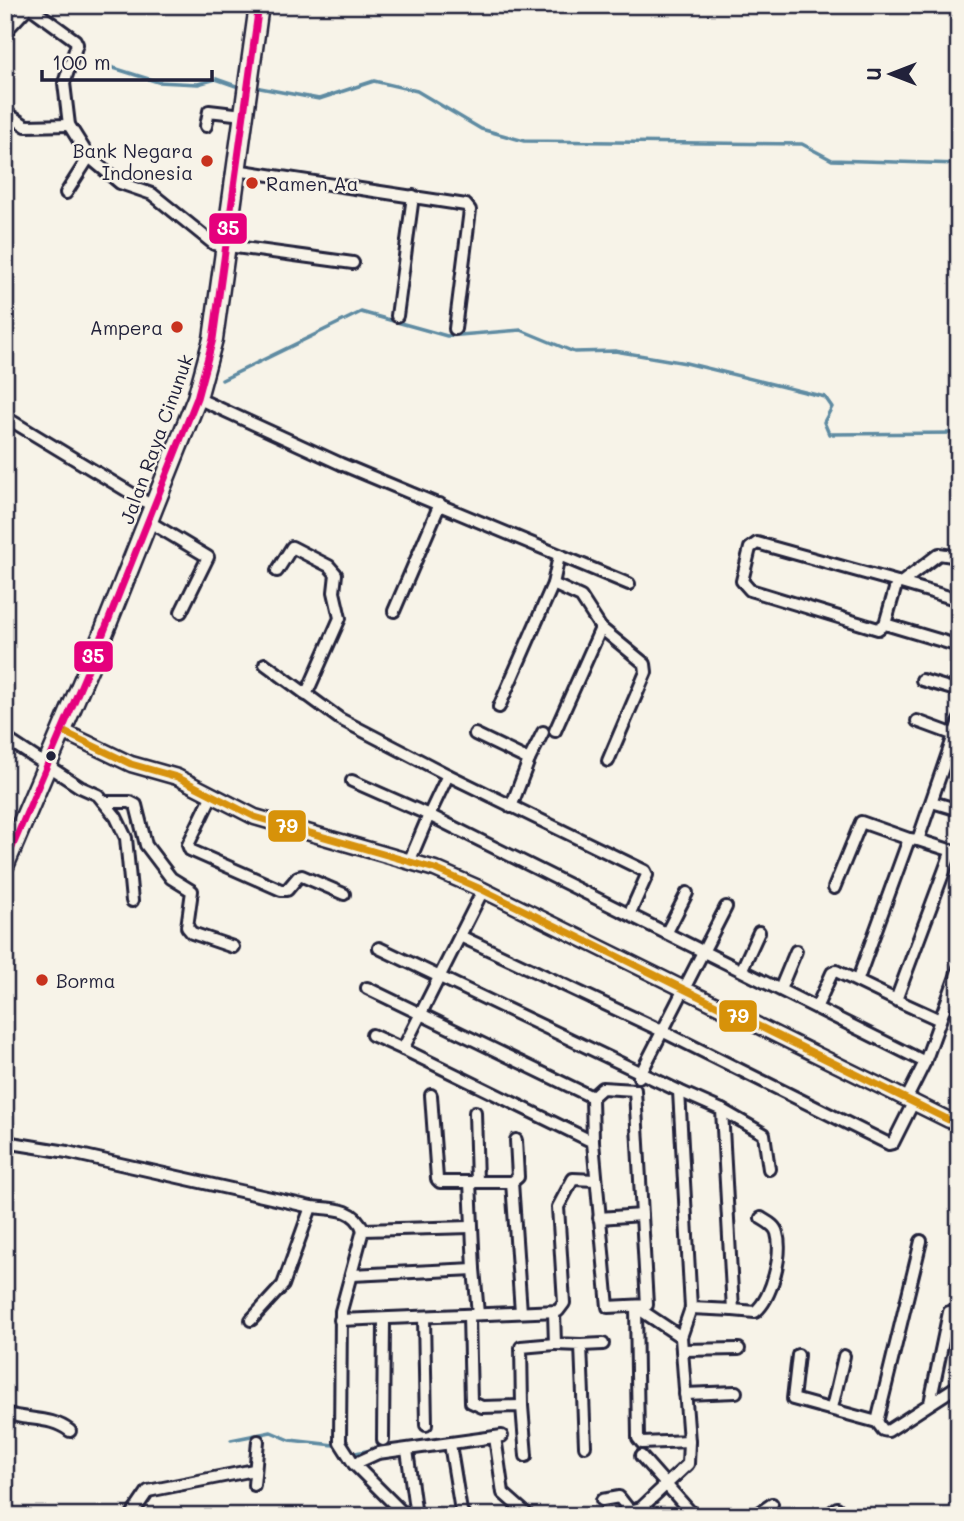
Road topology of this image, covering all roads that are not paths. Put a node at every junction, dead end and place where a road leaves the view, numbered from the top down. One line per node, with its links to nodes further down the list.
1 (259, 5): 5 (highway, Jalan Raya Cinunuk)
2 (28, 6): 3 (street); 6 (street)
3 (5, 32)
4 (5, 112): 6 (street)
5 (243, 115): 7 (street); 9 (highway, Jalan Raya Cinunuk)
6 (69, 125): 8 (street)
7 (206, 126)
8 (89, 157): 10 (street); 12 (street)
9 (236, 170): 11 (street); 12 (highway, Jalan Raya Cinunuk)
10 (66, 193)
11 (413, 196): 14 (street); 15 (street)
12 (226, 247): 13 (street); 16 (highway, Jalan Raya Cinunuk)
13 (354, 263)
14 (397, 316)
15 (455, 329)
16 (197, 398): 18 (street); 19 (highway, Jalan Raya Cinunuk)
17 (5, 417): 19 (street)
18 (440, 504): 20 (street); 27 (street)
19 (151, 514): 28 (street); 44 (highway, Jalan Raya Cinunuk)
20 (559, 556): 24 (street); 25 (street)
21 (959, 557): 23 (street)
22 (277, 571): 35 (street)
23 (899, 582): 26 (street); 29 (street); 29 (street)
24 (553, 584): 30 (street); 36 (street)
25 (629, 584)
26 (959, 600)
27 (394, 611)
28 (181, 612)
29 (885, 624): 31 (street)
30 (601, 628): 39 (street); 46 (street)
31 (959, 646)
32 (265, 664): 35 (street)
33 (922, 680): 34 (street)
34 (959, 691)
35 (306, 695): 47 (street)
36 (499, 707)
37 (917, 720): 42 (street)
38 (959, 721): 42 (street)
39 (555, 731)
40 (543, 732): 45 (street)
41 (475, 734): 45 (street)
42 (954, 735): 51 (street)
43 (5, 738): 44 (street)
44 (55, 746): 49 (street); 50 (street); 58 (highway, Jalan Raya Cinunuk)
45 (528, 760): 52 (street)
46 (608, 761)
47 (448, 775): 52 (street); 54 (street)
48 (352, 781): 54 (street)
49 (211, 797): 57 (street); 62 (street)
50 (104, 802): 63 (street); 69 (street)
51 (932, 802): 53 (street); 55 (street)
52 (511, 807): 65 (street)
53 (959, 810)
54 (429, 816): 57 (street); 65 (street)
55 (914, 840): 56 (street); 59 (street); 76 (street)
56 (955, 851): 80 (street)
57 (409, 862): 60 (street)
58 (5, 864)
59 (834, 888)
60 (483, 890): 68 (street); 79 (street)
61 (687, 893): 66 (street)
62 (344, 894)
63 (132, 901)
64 (726, 907): 71 (street)
65 (630, 913): 66 (street)
66 (667, 932): 71 (street)
67 (759, 932): 74 (street)
68 (460, 936): 75 (street); 84 (street)
69 (233, 947)
70 (379, 948): 75 (street)
71 (702, 951): 74 (street); 79 (street)
72 (796, 951): 78 (street)
73 (959, 968): 83 (street)
74 (742, 969): 78 (street)
75 (440, 978): 82 (street); 88 (street)
76 (858, 979): 80 (street); 81 (street)
77 (367, 988): 82 (street)
78 (781, 988): 81 (street)
79 (684, 990): 84 (street); 93 (street)
80 (896, 1000): 83 (street)
81 (817, 1006): 87 (street)
82 (422, 1013): 86 (street); 92 (street)
83 (940, 1020): 87 (street)
84 (662, 1031): 88 (street); 93 (street)
85 (372, 1035): 86 (street)
86 (403, 1049): 99 (street)
87 (925, 1062): 93 (street)
88 (640, 1073): 89 (street); 90 (street)
89 (635, 1090): 92 (street); 105 (street)
90 (678, 1091): 94 (street); 114 (street)
91 (432, 1095): 102 (street)
92 (592, 1097): 99 (street)
93 (910, 1100): 96 (street)
94 (722, 1110): 100 (street); 115 (street)
95 (475, 1112): 102 (street)
96 (959, 1119)
97 (516, 1140): 103 (street)
98 (5, 1142): 104 (street)
99 (593, 1142): 101 (street)
100 (769, 1169)
101 (596, 1180): 106 (street); 117 (street)
102 (474, 1182): 103 (street); 108 (street)
103 (512, 1182): 116 (street)
104 (311, 1207): 109 (street); 121 (street)
105 (642, 1215): 106 (street); 113 (street)
106 (599, 1218): 113 (street)
107 (761, 1218): 115 (street)
108 (471, 1227): 109 (street); 111 (street)
109 (363, 1230): 112 (street)
110 (921, 1241): 139 (street)
111 (474, 1269): 112 (street); 119 (street)
112 (352, 1275): 122 (street)
113 (636, 1307): 124 (street); 144 (street)
114 (691, 1308): 115 (street); 124 (street)
115 (733, 1310)
116 (521, 1312): 117 (street); 119 (street)
117 (554, 1312): 126 (street)
118 (949, 1312): 135 (street)
119 (473, 1314): 120 (street); 136 (street)
120 (424, 1317): 123 (street); 140 (street)
121 (251, 1320)
122 (340, 1320): 123 (street); 150 (street)
123 (384, 1320): 142 (street)
124 (681, 1337): 129 (street)
125 (603, 1344): 127 (street)
126 (555, 1345): 127 (street); 136 (street)
127 (581, 1345): 146 (street)
128 (738, 1349): 129 (street)
129 (682, 1350): 134 (street)
130 (798, 1355): 137 (street)
131 (844, 1356): 137 (street)
132 (959, 1385): 135 (street)
133 (736, 1392): 134 (street)
134 (685, 1394): 144 (street)
135 (930, 1403): 139 (street)
136 (522, 1406): 148 (street)
137 (832, 1408): 139 (street)
138 (5, 1413): 141 (street)
139 (877, 1422)
140 (426, 1425)
141 (70, 1431)
142 (383, 1440)
143 (258, 1441): 151 (street)
144 (689, 1441): 153 (street)
145 (450, 1444): 147 (street); 160 (street); 161 (street)
146 (585, 1446)
147 (407, 1450): 150 (street); 159 (street)
148 (526, 1456)
149 (641, 1456): 153 (street)
150 (354, 1464): 158 (street)
151 (254, 1470): 152 (street); 157 (street)
152 (254, 1485)
153 (666, 1486): 154 (street); 162 (street)
154 (602, 1500)
155 (772, 1504): 163 (street)
156 (836, 1508): 164 (street)
157 (131, 1516)
158 (405, 1516)
159 (416, 1516)
160 (465, 1516)
161 (529, 1516)
162 (694, 1516)
163 (755, 1516)
164 (827, 1516)

